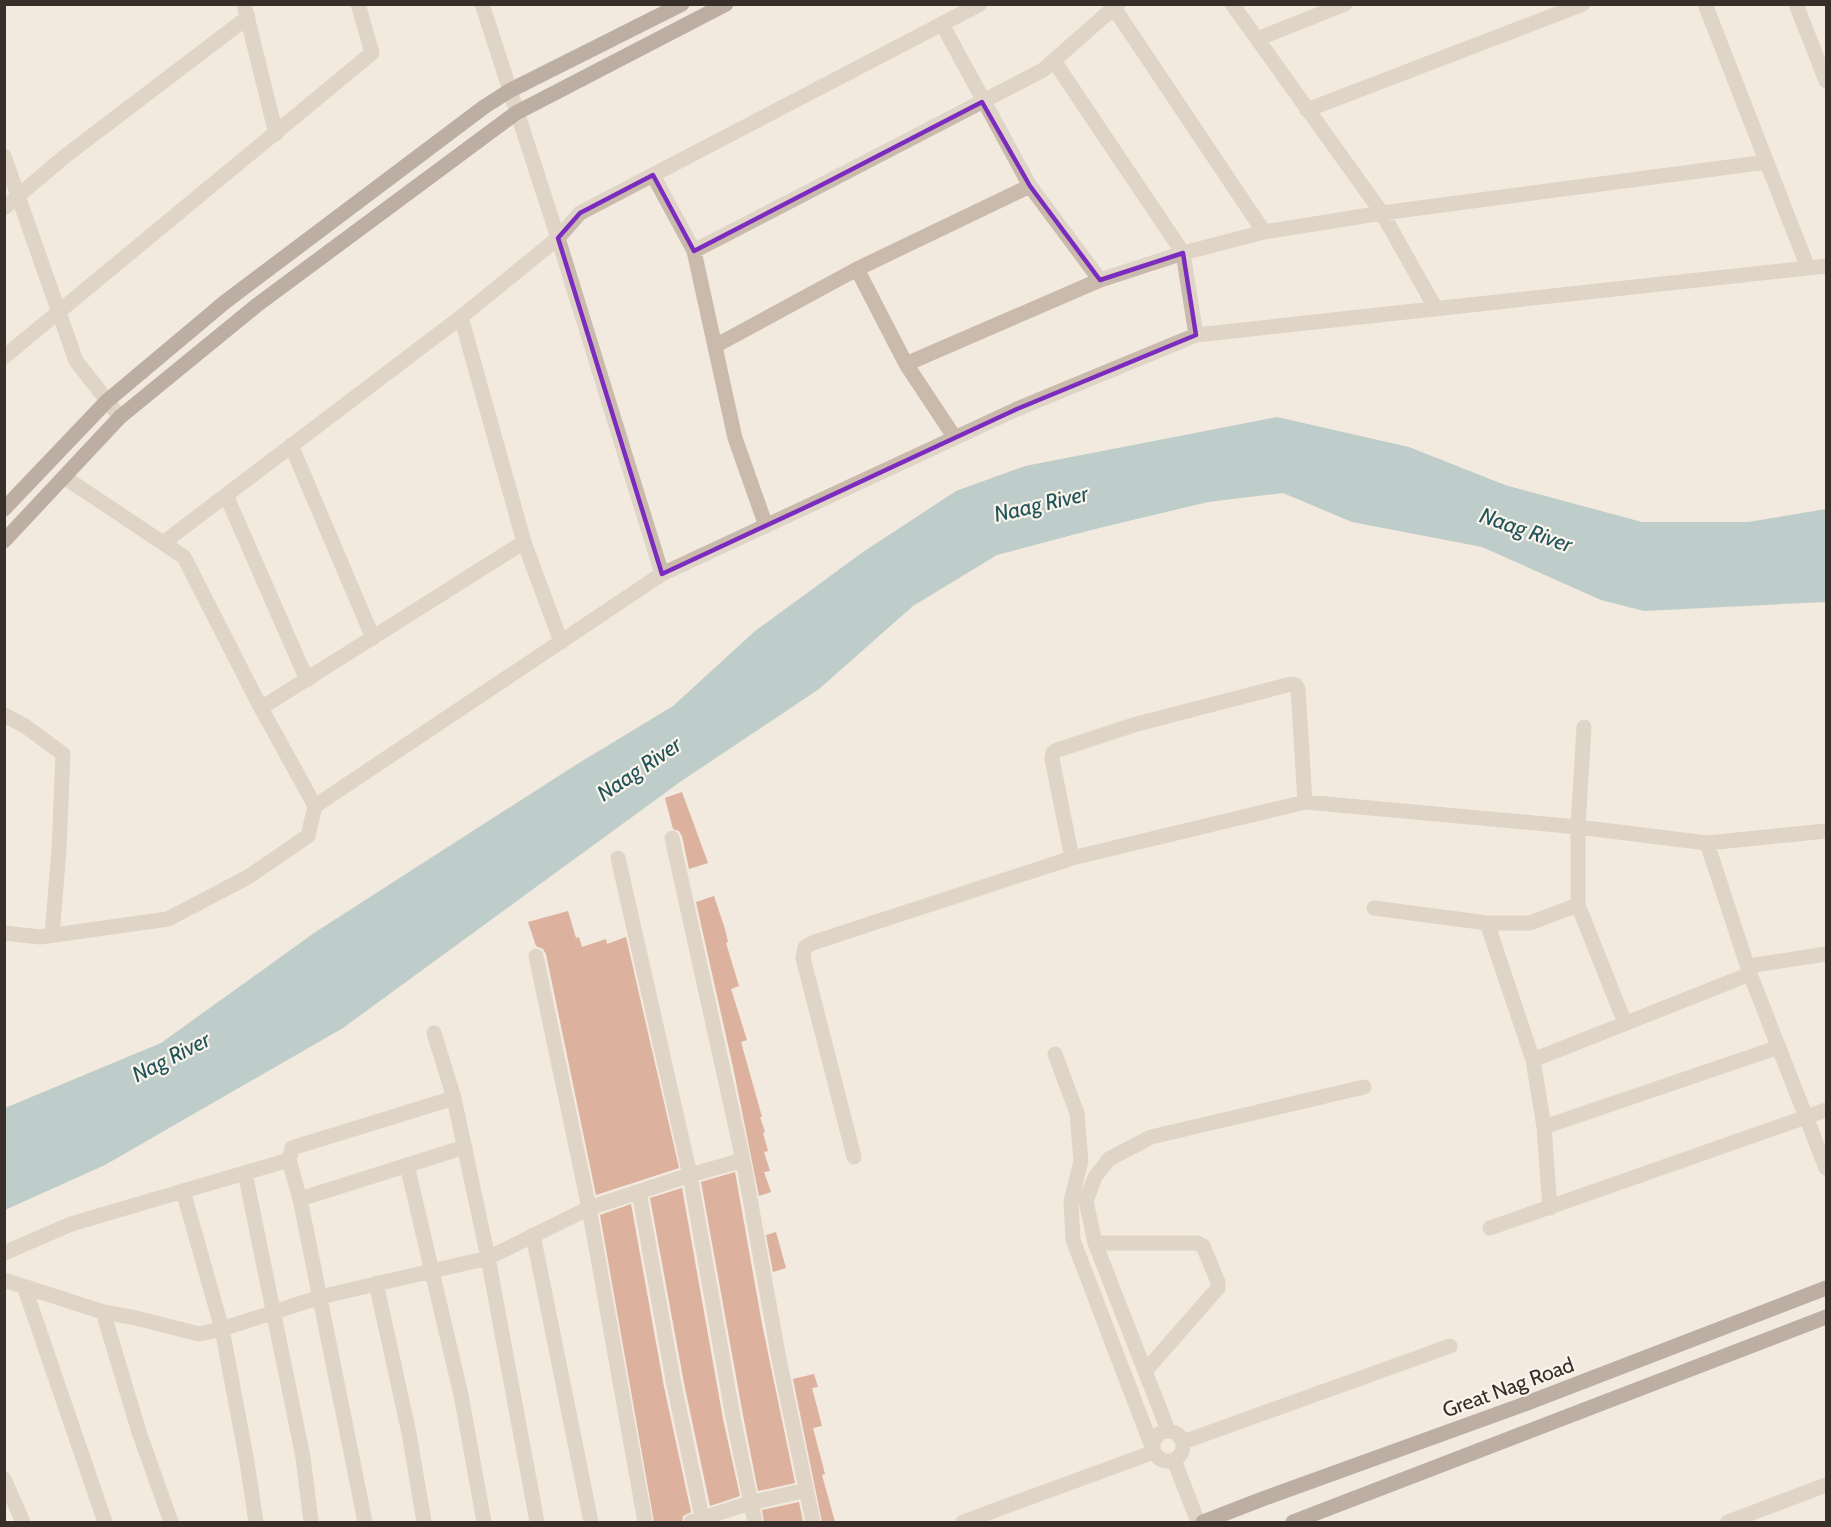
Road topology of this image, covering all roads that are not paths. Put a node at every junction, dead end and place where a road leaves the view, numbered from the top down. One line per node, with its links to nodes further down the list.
1 (358, 4): 21 (street)
2 (482, 4): 17 (street)
3 (682, 4): 17 (main road)
4 (726, 4): 20 (main road)
5 (980, 4): 13 (street)
6 (1232, 4): 14 (street)
7 (1346, 4): 14 (street)
8 (1583, 4): 19 (street)
9 (1705, 4): 23 (street)
10 (1796, 4): 16 (street)
11 (1116, 6): 15 (street); 29 (street)
12 (246, 11): 21 (street); 26 (street)
13 (942, 24): 18 (street); 24 (street)
14 (1257, 39): 19 (street)
15 (1054, 60): 18 (street); 32 (street)
16 (1827, 81)
17 (509, 91): 20 (street); 44 (main road)
18 (982, 102): 25 (street); 31 (street)
19 (1307, 110): 28 (street)
20 (516, 113): 30 (street); 45 (main road)
21 (276, 134): 38 (street)
22 (4, 156): 26 (street)
23 (1767, 162): 28 (street); 34 (street)
24 (653, 175): 30 (street); 31 (street)
25 (1029, 186): 35 (street); 36 (street)
26 (18, 196): 27 (street); 38 (street)
27 (4, 208)
28 (1382, 213): 29 (street); 37 (street)
29 (1264, 232): 32 (street)
30 (558, 238): 39 (street); 55 (street)
31 (694, 251): 41 (street)
32 (1183, 253): 36 (street); 40 (street)
33 (1827, 266): 34 (street)
34 (1808, 268): 37 (street)
35 (857, 269): 41 (street); 43 (street)
36 (1100, 280): 43 (street)
37 (1436, 309): 40 (street)
38 (59, 312): 42 (street); 44 (street)
39 (461, 317): 47 (street); 53 (street)
40 (1196, 335): 46 (street)
41 (715, 346): 51 (street)
42 (4, 357)
43 (906, 364): 46 (street)
44 (107, 401): 45 (street); 50 (main road)
45 (120, 417): 48 (main road)
46 (955, 438): 51 (street)
47 (291, 446): 49 (street); 56 (street)
48 (64, 477): 52 (main road); 54 (street)
49 (226, 495): 54 (street); 58 (street)
50 (4, 509)
51 (766, 526): 55 (street)
52 (4, 541)
53 (524, 542): 56 (street); 57 (street)
54 (163, 543): 59 (street)
55 (662, 574): 57 (street)
56 (373, 638): 58 (street)
57 (561, 642): 63 (street)
58 (307, 680): 59 (street)
59 (261, 708): 63 (street)
60 (4, 715): 74 (street)
61 (1584, 727): 64 (street)
62 (1305, 802): 64 (street); 69 (street); 69 (street)
63 (315, 806): 74 (street)
64 (1578, 826): 67 (street); 70 (street)
65 (1827, 831): 67 (street)
66 (672, 838): 91 (street)
67 (1707, 843): 77 (street)
68 (618, 858): 95 (street)
69 (1072, 858): 89 (street)
70 (1578, 905): 72 (street); 78 (street)
71 (1374, 908): 72 (street)
72 (1487, 923): 82 (street)
73 (4, 933): 74 (street)
74 (52, 935)
75 (1827, 954): 77 (street)
76 (536, 956): 99 (street)
77 (1750, 970): 78 (street); 80 (street)
78 (1625, 1023): 82 (street)
79 (434, 1033): 84 (street)
80 (1779, 1047): 86 (street); 87 (street)
81 (1055, 1054): 120 (street)
82 (1533, 1060): 87 (street)
83 (1364, 1087): 103 (street)
84 (454, 1098): 88 (street); 90 (street)
85 (1827, 1110): 86 (street)
86 (1808, 1117): 93 (street); 100 (street)
87 (1544, 1127): 100 (street)
88 (465, 1147): 92 (street); 105 (street)
89 (855, 1157)
90 (289, 1160): 94 (street); 98 (street)
91 (743, 1160): 95 (street); 124 (street)
92 (407, 1165): 98 (street); 106 (street)
93 (1827, 1168)
94 (245, 1173): 96 (street); 113 (street)
95 (690, 1175): 97 (street); 125 (street)
96 (183, 1191): 104 (street); 115 (street)
97 (639, 1192): 99 (street); 126 (street)
98 (300, 1199): 111 (street)
99 (589, 1208): 102 (street); 137 (street)
100 (1550, 1208): 101 (street)
101 (1490, 1228)
102 (533, 1235): 105 (street); 136 (street)
103 (1095, 1243): 117 (street); 117 (street)
104 (4, 1253)
105 (488, 1258): 106 (street); 135 (street)
106 (433, 1270): 108 (street); 134 (street)
107 (4, 1280): 110 (street)
108 (376, 1283): 111 (street); 133 (street)
109 (1827, 1288): 142 (main road, Great Nag Road)
110 (25, 1289): 112 (street); 128 (street)
111 (320, 1297): 113 (street); 132 (street)
112 (103, 1312): 115 (street); 129 (street)
113 (274, 1312): 115 (street); 131 (street)
114 (1827, 1317): 143 (main road)
115 (222, 1329): 130 (street)
116 (1450, 1346): 119 (street)
117 (1146, 1370): 118 (street)
118 (1168, 1430): 119 (street); 120 (street)
119 (1183, 1442): 121 (street)
120 (1154, 1452): 121 (street); 140 (street)
121 (1174, 1460): 141 (street)
122 (4, 1479): 127 (street)
123 (1827, 1485): 144 (street)
124 (806, 1490): 125 (street); 139 (street)
125 (750, 1503): 126 (street); 138 (street)
126 (699, 1521)
127 (23, 1522)
128 (105, 1522)
129 (171, 1522)
130 (256, 1522)
131 (311, 1522)
132 (365, 1522)
133 (424, 1522)
134 (484, 1522)
135 (537, 1522)
136 (591, 1522)
137 (645, 1522)
138 (755, 1522)
139 (813, 1522)
140 (963, 1522)
141 (1198, 1522)
142 (1203, 1522)
143 (1293, 1522)
144 (1728, 1522)

